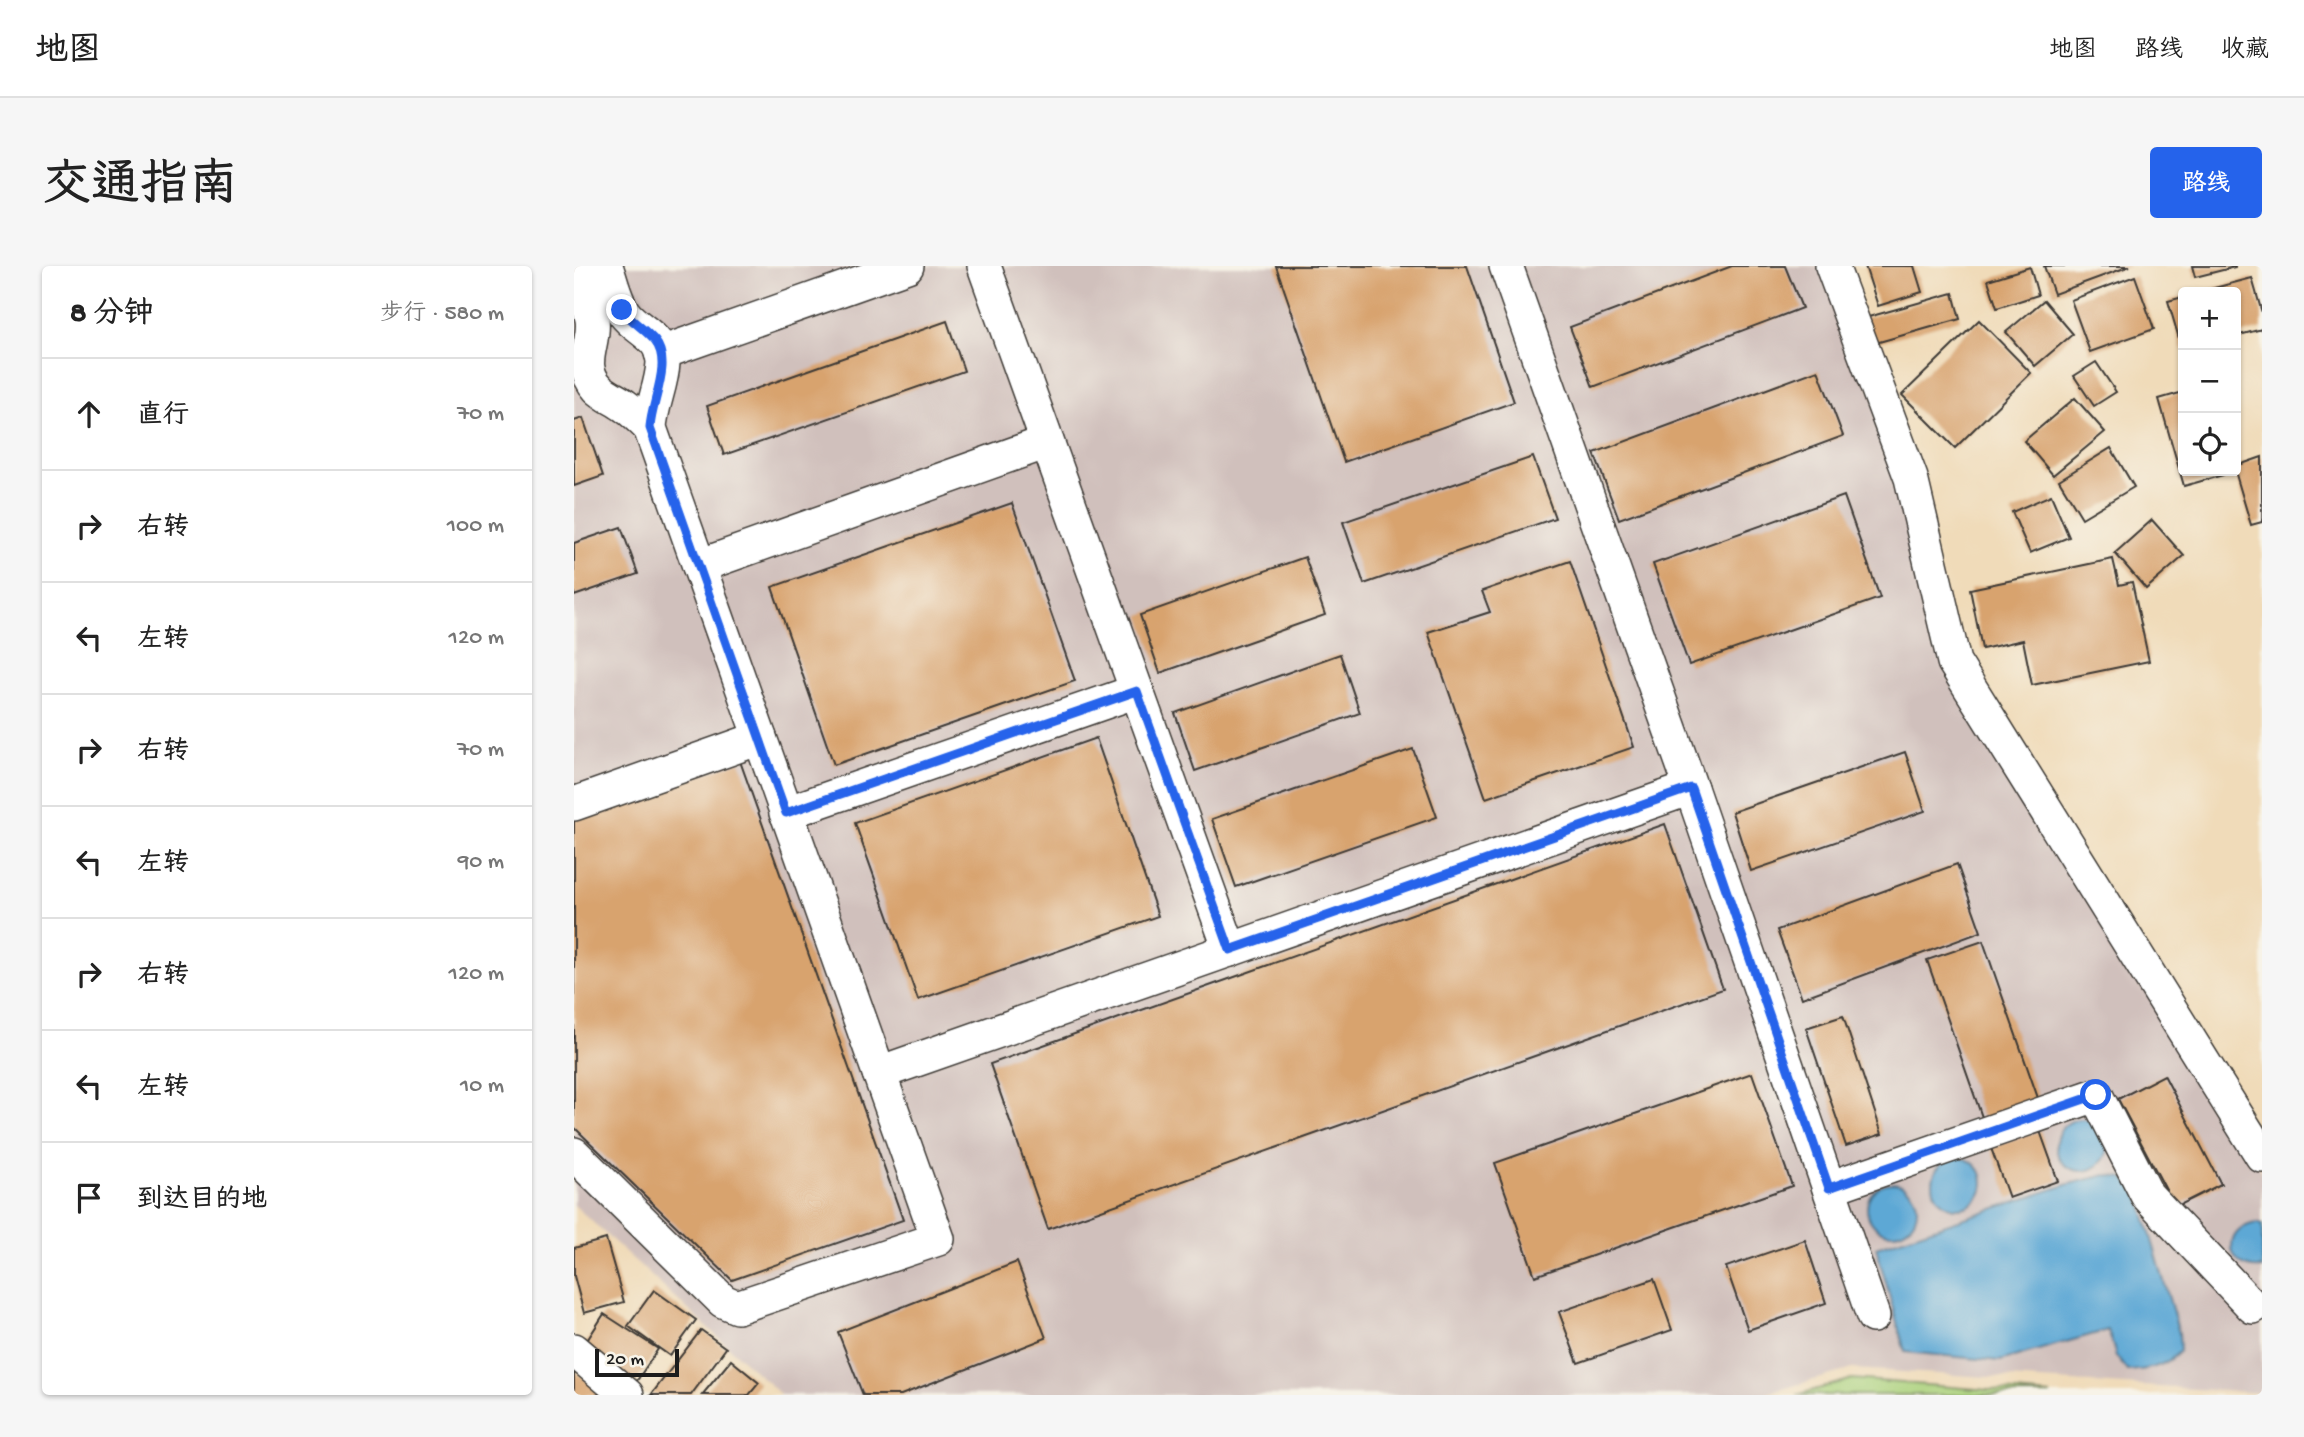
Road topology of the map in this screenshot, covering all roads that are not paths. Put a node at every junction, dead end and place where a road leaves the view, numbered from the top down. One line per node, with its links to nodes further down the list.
1 (606, 266): 7 (street)
2 (906, 266): 7 (street)
3 (984, 266): 9 (street)
4 (1506, 266): 13 (street)
5 (1832, 266): 19 (street)
6 (574, 267): 8 (street)
7 (661, 353): 8 (street)
8 (650, 428): 10 (street)
9 (1047, 442): 10 (street); 11 (street)
10 (699, 566): 12 (street)
11 (1137, 691): 15 (street); 16 (street)
12 (760, 738): 14 (street); 15 (street)
13 (1691, 788): 16 (street); 20 (street)
14 (574, 804)
15 (786, 813): 17 (street)
16 (1230, 950): 17 (street)
17 (879, 1073): 18 (street)
18 (574, 1154)
19 (2262, 1156)
20 (1829, 1188): 21 (street); 22 (street)
21 (2253, 1307)
22 (1873, 1316)
23 (574, 1350): 24 (street)
24 (627, 1395)

